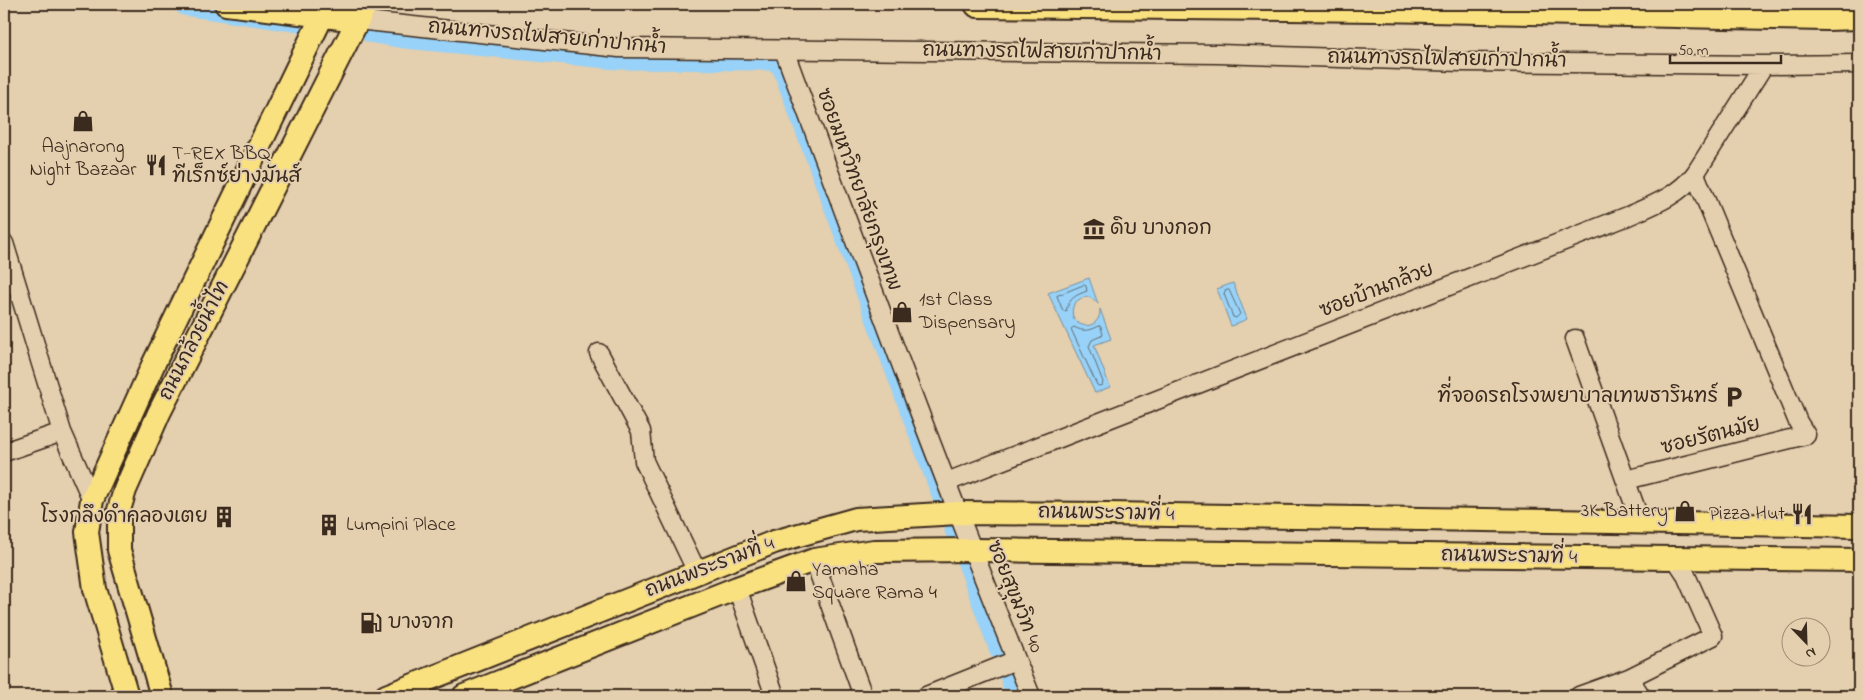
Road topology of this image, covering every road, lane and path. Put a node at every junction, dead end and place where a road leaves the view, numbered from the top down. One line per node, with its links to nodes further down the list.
1 (226, 4): 3 (main road, ถนนทางรถไฟสายเก่าปากน้ำ)
2 (978, 4): 5 (highway)
3 (324, 9): 4 (main road, ถนนทางรถไฟสายเก่าปากน้ำ); 17 (main road, ถนนกล้วยน้ำไท)
4 (362, 12): 6 (street, ถนนทางรถไฟสายเก่าปากน้ำ); 18 (main road, ถนนกล้วยน้ำไท)
5 (1859, 16)
6 (784, 50): 8 (street, ถนนทางรถไฟสายเก่าปากน้ำ); 16 (street, ซอยมหาวิทยาลัยกรุงเทพ)
7 (1859, 64): 8 (street, ถนนทางรถไฟสายเก่าปากน้ำ)
8 (1764, 65): 9 (street, ซอยบ้านกล้วย)
9 (1695, 174): 15 (street, ซอยรัตนมัย); 16 (street, ซอยบ้านกล้วย)
10 (4, 243): 13 (street)
11 (1575, 339): 15 (street)
12 (599, 353): 26 (street)
13 (62, 432): 14 (street); 17 (street)
14 (4, 452)
15 (1626, 480): 20 (street)
16 (947, 482): 19 (street, ซอยมหาวิทยาลัยกรุงเทพ)
17 (92, 500): 18 (main road); 30 (main road, ถนนกล้วยน้ำไท)
18 (119, 510): 31 (main road, ถนนกล้วยน้ำไท)
19 (958, 513): 20 (main road, ถนนพระรามที่ 4); 22 (street, ซอยสุขุมวิท 40); 26 (main road, ถนนพระรามที่ 4)
20 (1643, 522): 21 (main road, ถนนพระรามที่ 4); 23 (main road)
21 (1859, 526)
22 (972, 550): 23 (main road, ถนนพระรามที่ 4); 24 (main road, ถนนพระรามที่ 4); 28 (street, ซอยสุขุมวิท 40)
23 (1676, 558): 25 (main road, ถนนพระรามที่ 4); 29 (street)
24 (814, 560): 27 (main road, ถนนพระรามที่ 4); 35 (street)
25 (1859, 560)
26 (697, 572): 32 (main road, ถนนพระรามที่ 4)
27 (736, 588): 33 (main road, ถนนพระรามที่ 4); 34 (street)
28 (1016, 660): 36 (street); 37 (street, ซอยสุขุมวิท 40)
29 (1629, 678): 38 (street); 39 (street)
30 (127, 696)
31 (162, 696)
32 (386, 696)
33 (464, 696)
34 (775, 696)
35 (863, 696)
36 (926, 696)
37 (1031, 696)
38 (1579, 696)
39 (1640, 696)

